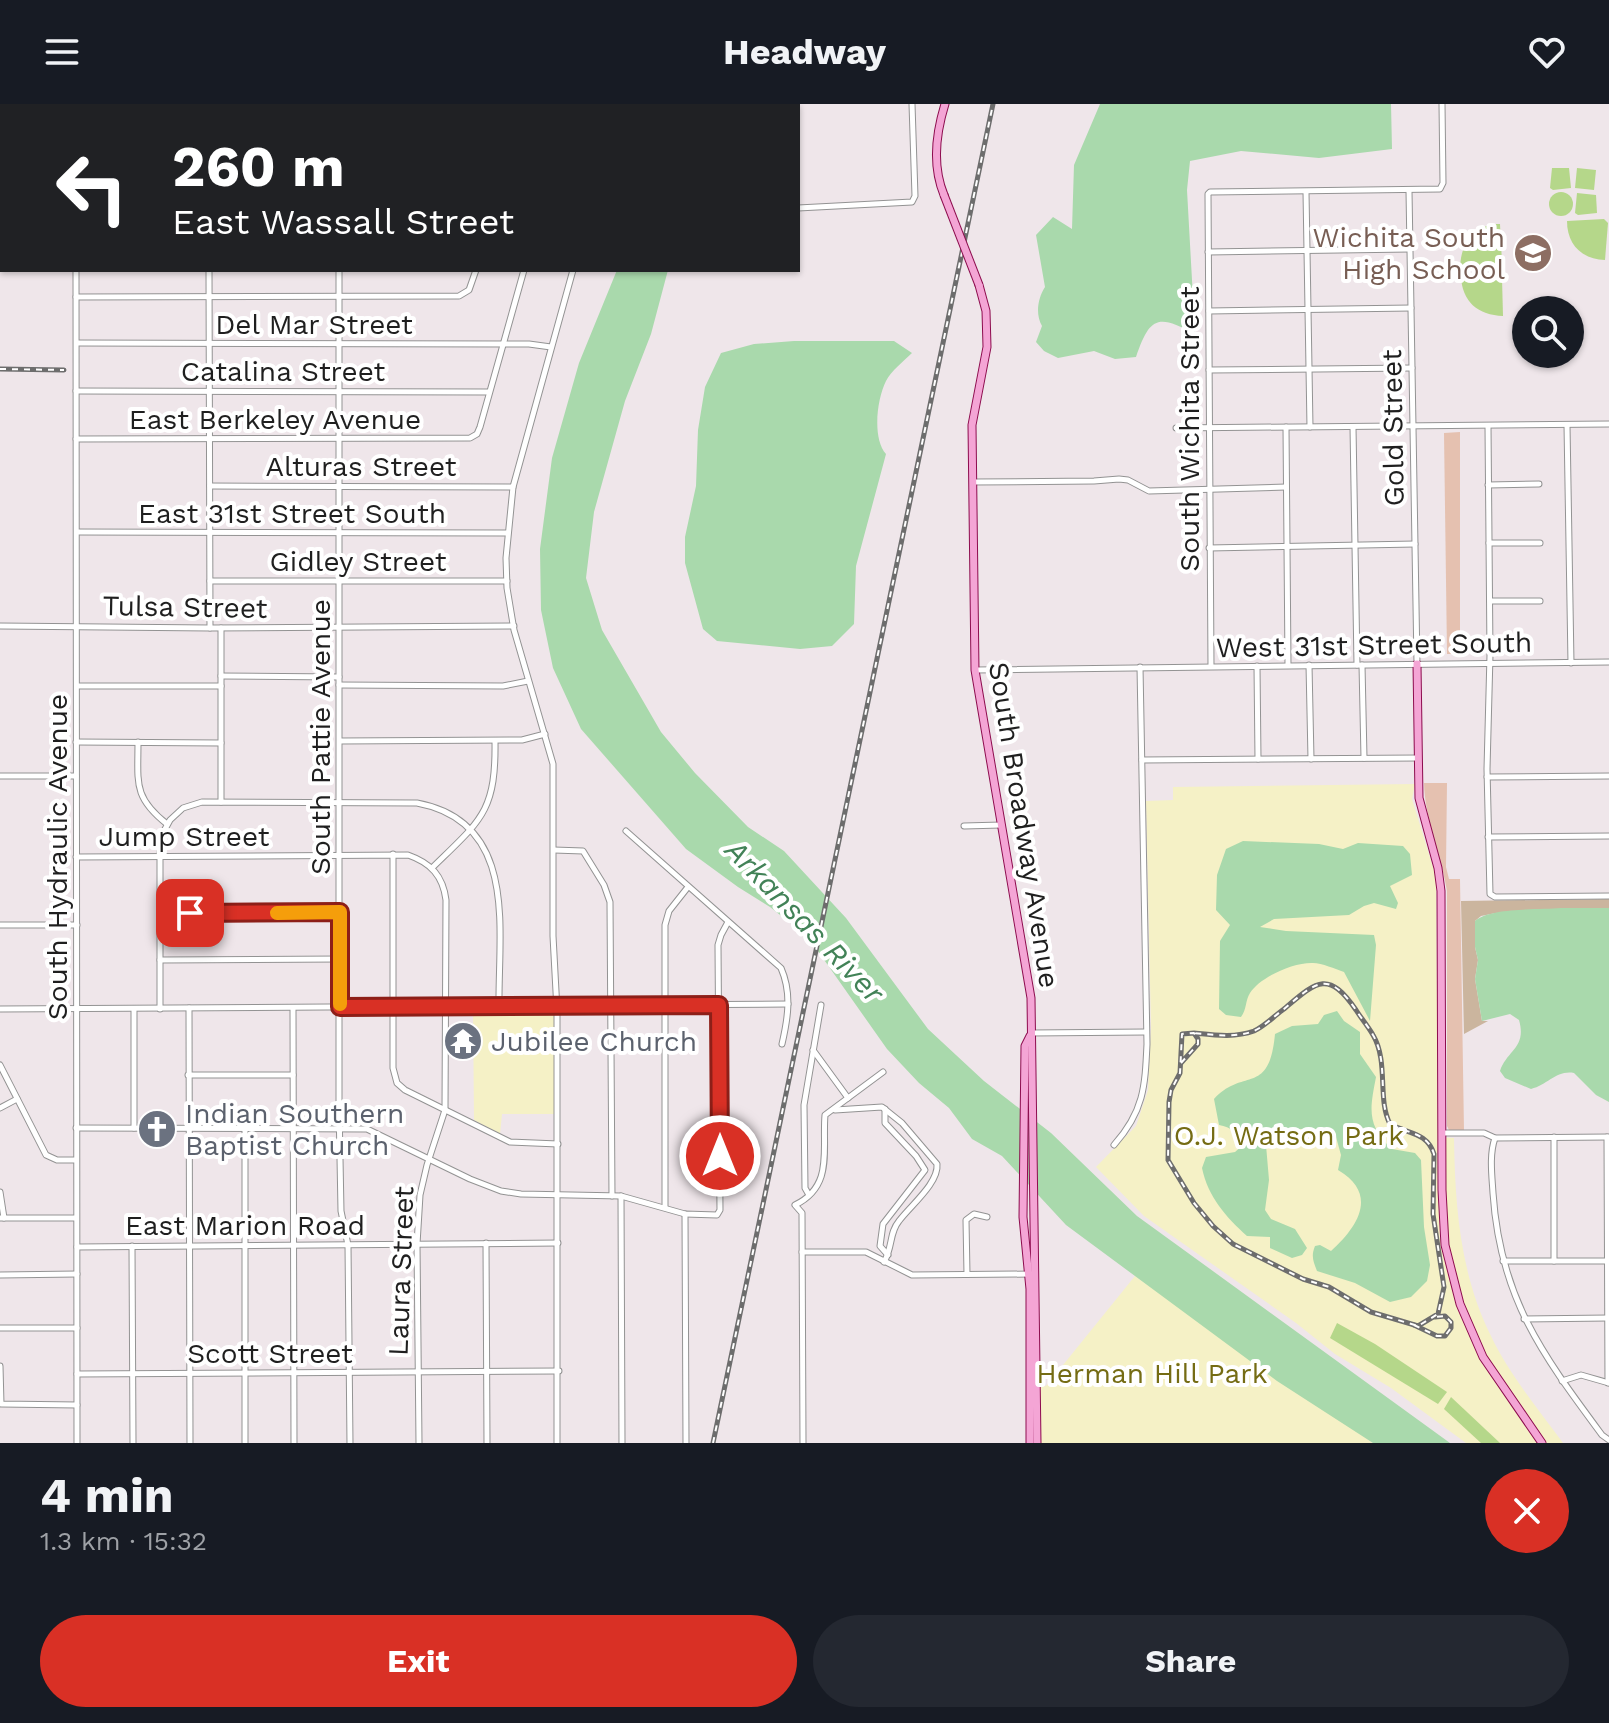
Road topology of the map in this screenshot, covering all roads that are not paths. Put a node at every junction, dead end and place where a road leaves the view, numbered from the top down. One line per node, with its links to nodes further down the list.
1 (912, 104): 6 (street)
2 (945, 104): 46 (main road, South Broadway Avenue, bridge)
3 (1442, 104): 4 (street)
4 (1409, 191): 5 (street); 7 (street, Gold Street)
5 (1306, 192): 8 (street); 9 (street, South Wichita Street)
6 (800, 208)
7 (1410, 249): 8 (street); 19 (street, Gold Street)
8 (1307, 250): 9 (street); 20 (street)
9 (1208, 252): 21 (street, South Wichita Street)
10 (76, 272): 16 (street, South Hydraulic Avenue)
11 (209, 272): 17 (street)
12 (339, 272): 18 (street, South Pattie Avenue)
13 (475, 272): 18 (street)
14 (523, 272): 25 (street)
15 (572, 272): 26 (street)
16 (76, 297): 17 (street); 22 (street, South Hydraulic Avenue)
17 (210, 297): 18 (street); 23 (street)
18 (339, 297): 24 (street, South Pattie Avenue)
19 (1411, 308): 20 (street); 27 (street, Gold Street)
20 (1308, 310): 21 (street); 28 (street)
21 (1209, 311): 29 (street, South Wichita Street)
22 (77, 343): 23 (street, Del Mar Street); 30 (street, South Hydraulic Avenue)
23 (210, 344): 24 (street, Del Mar Street); 31 (street)
24 (339, 344): 25 (street, Del Mar Street); 32 (street, South Pattie Avenue)
25 (503, 344): 26 (street, Del Mar Street); 33 (street)
26 (551, 347): 51 (street)
27 (1412, 368): 28 (street); 36 (street, Gold Street)
28 (1309, 369): 29 (street); 39 (street)
29 (1209, 370): 42 (street, South Wichita Street)
30 (76, 391): 31 (street, Catalina Street); 43 (street, South Hydraulic Avenue)
31 (210, 391): 32 (street, Catalina Street); 44 (street)
32 (339, 391): 33 (street, Catalina Street); 45 (street, South Pattie Avenue)
33 (489, 392): 45 (street, East Berkeley Avenue)
34 (1609, 424): 35 (street)
35 (1567, 425): 37 (street); 77 (street)
36 (1413, 426): 37 (street); 40 (street); 60 (street, Gold Street)
37 (1488, 426): 48 (street)
38 (1286, 427): 39 (street); 42 (street); 52 (street)
39 (1310, 427): 40 (street)
40 (1353, 427): 61 (street)
41 (1176, 428): 42 (street)
42 (1208, 428): 53 (street, South Wichita Street)
43 (76, 439): 44 (street, East Berkeley Avenue); 54 (street, South Hydraulic Avenue)
44 (210, 439): 45 (street, East Berkeley Avenue); 49 (street)
45 (339, 439): 50 (street, South Pattie Avenue)
46 (973, 482): 53 (street); 85 (main road, South Broadway Avenue)
47 (1539, 484): 48 (street)
48 (1488, 485): 58 (street)
49 (210, 486): 50 (street, Alturas Street); 55 (street)
50 (339, 486): 51 (street, Alturas Street); 56 (street, South Pattie Avenue)
51 (513, 487): 57 (street)
52 (1286, 487): 53 (street); 62 (street)
53 (1208, 489): 63 (street, South Wichita Street)
54 (77, 532): 55 (street, East 31st Street South); 70 (street, South Hydraulic Avenue)
55 (210, 533): 56 (street, East 31st Street South); 64 (street)
56 (339, 533): 57 (street, East 31st Street South); 65 (street, South Pattie Avenue)
57 (507, 533): 66 (street)
58 (1489, 543): 59 (street); 67 (street)
59 (1540, 543)
60 (1415, 544): 61 (street); 78 (street, Gold Street)
61 (1355, 545): 62 (street); 81 (street)
62 (1287, 547): 63 (street); 79 (street)
63 (1209, 548): 82 (street, South Wichita Street)
64 (210, 581): 65 (street, Gidley Street); 72 (street)
65 (339, 581): 66 (street, Gidley Street); 74 (street, South Pattie Avenue)
66 (507, 581): 71 (street)
67 (1490, 601): 68 (street); 76 (street)
68 (1540, 601)
69 (0, 626): 70 (street, Tulsa Street)
70 (77, 626): 72 (street, Tulsa Street); 90 (street, South Hydraulic Avenue)
71 (514, 626): 74 (street, Tulsa Street); 88 (street)
72 (210, 628): 73 (street, Tulsa Street)
73 (221, 628): 74 (street, Tulsa Street); 86 (street)
74 (339, 628): 87 (street, South Pattie Avenue)
75 (1609, 662): 77 (street, West 31st Street South)
76 (1488, 663): 77 (street, West 31st Street South); 78 (street, West 31st Street South); 106 (street)
77 (1571, 663)
78 (1417, 664): 81 (street, West 31st Street South); 99 (main road)
79 (1288, 665): 80 (street, West 31st Street South); 83 (street, West 31st Street South)
80 (1309, 665): 81 (street, West 31st Street South); 101 (street)
81 (1360, 665): 98 (street)
82 (1211, 666): 83 (street, West 31st Street South); 84 (street, West 31st Street South)
83 (1257, 666): 100 (street)
84 (1140, 667): 85 (street); 102 (street)
85 (975, 670): 110 (main road, South Broadway Avenue)
86 (221, 676): 87 (street); 91 (street)
87 (339, 677): 89 (street, South Pattie Avenue)
88 (528, 681): 89 (street); 92 (street)
89 (339, 685): 93 (street, South Pattie Avenue)
90 (77, 686): 91 (street); 95 (street, South Hydraulic Avenue)
91 (221, 686): 97 (street)
92 (545, 734): 94 (street); 116 (street)
93 (340, 741): 94 (street); 108 (street, South Pattie Avenue)
94 (495, 741): 112 (street)
95 (76, 742): 96 (street); 104 (street, South Hydraulic Avenue)
96 (138, 742): 97 (street); 109 (street)
97 (221, 743): 107 (street)
98 (1364, 758): 99 (street); 101 (street)
99 (1418, 758): 167 (main road)
100 (1258, 759): 101 (street); 102 (street)
101 (1311, 759)
102 (1142, 760): 147 (street)
103 (0, 776): 104 (street)
104 (76, 776): 120 (street, South Hydraulic Avenue)
105 (1609, 776): 106 (street)
106 (1487, 777): 115 (street)
107 (221, 802): 108 (street); 109 (street)
108 (340, 802): 112 (street); 118 (street, South Pattie Avenue)
109 (167, 824): 119 (street)
110 (1001, 825): 111 (street); 148 (main road, South Broadway Avenue)
111 (964, 826)
112 (470, 830): 121 (street); 136 (street)
113 (626, 831): 122 (street)
114 (1609, 836): 115 (street)
115 (1488, 837): 123 (street)
116 (554, 850): 132 (street); 137 (street)
117 (393, 854): 118 (street, Jump Street); 121 (street, Jump Street); 139 (street)
118 (340, 855): 119 (street, Jump Street); 124 (street, South Pattie Avenue)
119 (160, 856): 120 (street, Jump Street); 125 (street)
120 (76, 857): 128 (street, South Hydraulic Avenue)
121 (433, 867): 140 (street, Laura Street)
122 (688, 887): 126 (street); 133 (street)
123 (1609, 896)
124 (340, 912): 125 (street); 129 (street, South Pattie Avenue)
125 (160, 913): 130 (street)
126 (728, 922): 131 (street); 134 (street)
127 (0, 925): 128 (street)
128 (77, 925): 144 (street, South Hydraulic Avenue)
129 (340, 959): 130 (street); 138 (street, South Pattie Avenue)
130 (160, 960): 146 (street)
131 (788, 1004): 134 (street); 149 (street)
132 (610, 1005): 133 (street); 137 (street); 178 (street)
133 (665, 1005): 134 (street); 180 (street)
134 (719, 1005): 181 (street)
135 (821, 1005): 150 (street)
136 (499, 1006): 137 (street); 140 (street)
137 (556, 1006): 171 (street)
138 (340, 1007): 139 (street); 142 (street); 164 (street, South Pattie Avenue)
139 (393, 1007): 140 (street); 159 (street)
140 (446, 1007): 159 (street, Laura Street)
141 (189, 1008): 142 (street); 146 (street); 153 (street)
142 (293, 1008): 154 (street)
143 (0, 1009): 144 (street)
144 (77, 1009): 145 (street); 165 (street, South Hydraulic Avenue)
145 (134, 1009): 146 (street); 166 (street)
146 (160, 1009)
147 (1146, 1032): 148 (street); 172 (street)
148 (1030, 1034): 202 (main road, South Broadway Avenue); 202 (main road, South Broadway Avenue)
149 (782, 1044)
150 (813, 1049): 155 (street); 177 (street)
151 (0, 1065): 156 (street)
152 (883, 1072): 155 (street)
153 (188, 1075): 154 (street); 161 (street)
154 (293, 1075): 163 (street)
155 (848, 1098): 160 (street)
156 (17, 1099): 157 (street); 174 (street)
157 (0, 1108)
158 (885, 1109): 160 (street); 195 (street); 195 (street)
159 (445, 1110): 171 (street); 173 (street, Laura Street)
160 (832, 1111): 177 (street)
161 (188, 1127): 162 (street); 166 (street); 192 (street)
162 (245, 1127): 163 (street); 188 (street)
163 (293, 1127): 164 (street); 189 (street)
164 (340, 1127): 173 (street); 190 (street, South Pattie Avenue)
165 (76, 1128): 166 (street); 174 (street, South Hydraulic Avenue)
166 (134, 1128)
167 (1442, 1133): 170 (street); 237 (main road)
168 (1554, 1137): 169 (street); 170 (street); 197 (street)
169 (1608, 1137): 198 (street)
170 (1495, 1138): 196 (street)
171 (558, 1144): 176 (street)
172 (1114, 1145)
173 (429, 1158): 176 (street); 187 (street, Laura Street)
174 (76, 1160): 184 (street, South Hydraulic Avenue)
175 (0, 1192): 183 (street)
176 (558, 1194): 178 (street); 186 (street)
177 (809, 1195): 194 (street)
178 (612, 1196): 179 (street)
179 (621, 1196): 180 (street); 232 (street)
180 (665, 1207): 181 (street)
181 (685, 1214): 233 (street)
182 (987, 1217): 201 (street)
183 (2, 1218): 184 (street)
184 (76, 1218): 193 (street, South Hydraulic Avenue)
185 (486, 1243): 186 (street, East Marion Road); 187 (street, East Marion Road); 209 (street)
186 (558, 1243): 210 (street)
187 (417, 1244): 190 (street, East Marion Road); 212 (street, Laura Street)
188 (245, 1245): 189 (street, East Marion Road); 192 (street, East Marion Road); 213 (street)
189 (293, 1245): 190 (street, East Marion Road); 214 (street)
190 (348, 1245): 211 (street, South Pattie Avenue)
191 (132, 1246): 192 (street, East Marion Road); 193 (street, East Marion Road); 216 (street)
192 (188, 1246): 217 (street)
193 (77, 1247): 200 (street, South Hydraulic Avenue)
194 (802, 1252): 199 (street); 234 (street)
195 (888, 1255): 199 (street)
196 (1503, 1261): 197 (street); 205 (street)
197 (1554, 1261): 198 (street)
198 (1608, 1261): 204 (street)
199 (884, 1262): 201 (street)
200 (77, 1274): 203 (street); 207 (street, South Hydraulic Avenue)
201 (967, 1274): 202 (street)
202 (1032, 1274): 235 (main road, South Broadway Avenue); 236 (main road, South Broadway Avenue)
203 (0, 1275)
204 (1608, 1318): 205 (street); 219 (street)
205 (1524, 1319): 218 (street)
206 (0, 1328): 207 (street)
207 (77, 1328): 215 (street, South Hydraulic Avenue)
208 (0, 1366): 220 (street)
209 (487, 1371): 210 (street, Scott Street); 212 (street, Scott Street); 230 (street)
210 (559, 1371): 231 (street)
211 (350, 1372): 212 (street, Scott Street); 214 (street, Scott Street); 228 (street, South Pattie Avenue)
212 (418, 1372): 229 (street, Laura Street)
213 (245, 1373): 214 (street, Scott Street); 217 (street, Scott Street); 226 (street)
214 (293, 1373): 227 (street)
215 (77, 1374): 216 (street, Scott Street); 221 (street, South Hydraulic Avenue)
216 (133, 1374): 217 (street, Scott Street); 224 (street)
217 (189, 1374): 225 (street)
218 (1562, 1381): 219 (street); 222 (street)
219 (1609, 1383)
220 (1, 1404): 221 (street)
221 (77, 1405): 223 (street, South Hydraulic Avenue)
222 (1609, 1440)
223 (77, 1443)
224 (133, 1443)
225 (190, 1443)
226 (245, 1443)
227 (294, 1443)
228 (350, 1443)
229 (419, 1443)
230 (487, 1443)
231 (557, 1443)
232 (622, 1443)
233 (686, 1443)
234 (803, 1443)
235 (1030, 1443)
236 (1037, 1443)
237 (1542, 1443)

